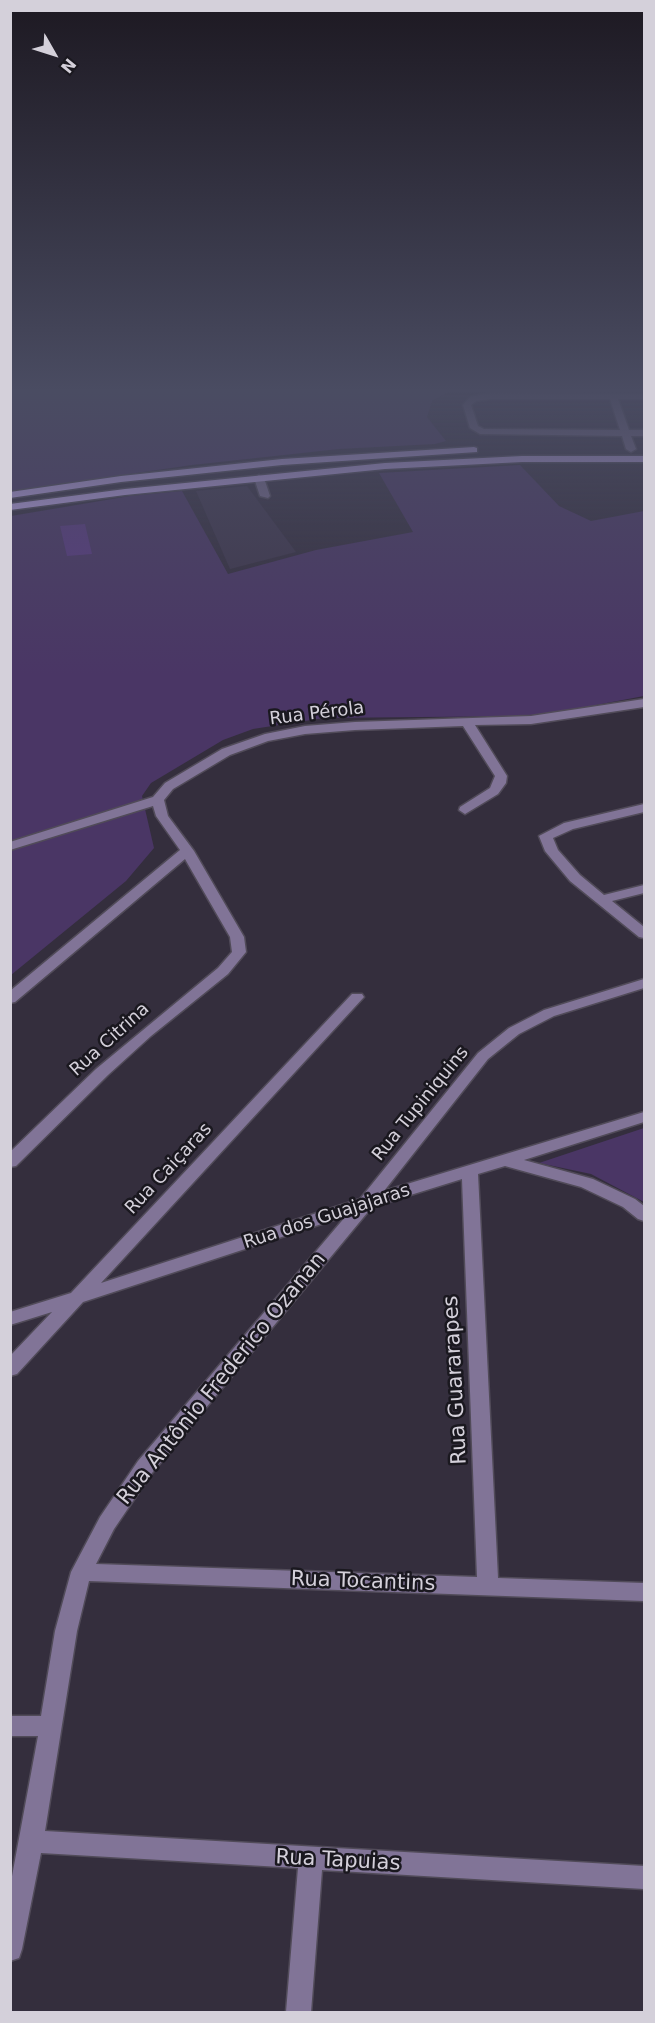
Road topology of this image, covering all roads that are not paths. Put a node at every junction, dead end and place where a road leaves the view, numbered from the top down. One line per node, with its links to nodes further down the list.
1 (83, 484): 4 (main road)
2 (197, 484): 6 (main road)
3 (261, 484): 5 (street)
4 (10, 495)
5 (265, 496)
6 (10, 507)
7 (645, 703): 8 (street, Rua Pérola)
8 (467, 722): 9 (street, Rua Pérola); 11 (street)
9 (158, 800): 12 (street); 13 (street)
10 (645, 808): 15 (street)
11 (465, 810)
12 (10, 846)
13 (187, 851): 19 (street); 22 (street, Rua Citrina)
14 (645, 889): 15 (street)
15 (601, 900): 16 (street)
16 (645, 934)
17 (645, 983): 24 (street, Rua Tupiniquins)
18 (357, 997): 26 (street, Rua Caiçaras)
19 (10, 999)
20 (645, 1117): 21 (street, Rua dos Guajajaras)
21 (505, 1160): 23 (street, Rua dos Guajajaras); 25 (street)
22 (10, 1162)
23 (470, 1172): 24 (street, Rua dos Guajajaras); 30 (street, Rua Guararapes)
24 (366, 1203): 26 (street, Rua dos Guajajaras); 29 (street, Rua Antônio Frederico Ozanan)
25 (645, 1215)
26 (73, 1300): 27 (street, Rua dos Guajajaras); 28 (street, Rua Caiçaras)
27 (10, 1319)
28 (10, 1369)
29 (81, 1572): 30 (street, Rua Tocantins); 33 (street, Rua Antônio Frederico Ozanan)
30 (488, 1586): 31 (street, Rua Tocantins)
31 (645, 1592)
32 (10, 1726): 33 (street)
33 (50, 1726): 34 (street, Rua Antônio Frederico Ozanan)
34 (32, 1841): 35 (street, Rua Tapuias); 37 (street, Rua Antônio Frederico Ozanan)
35 (311, 1859): 36 (street, Rua Tapuias); 38 (street)
36 (645, 1878)
37 (10, 1949)
38 (298, 2013)

